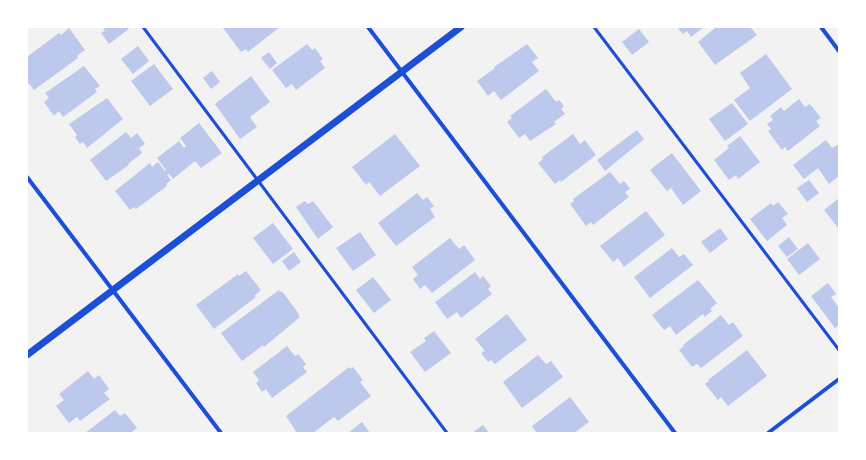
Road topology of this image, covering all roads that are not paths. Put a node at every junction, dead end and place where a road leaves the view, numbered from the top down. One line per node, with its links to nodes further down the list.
1 (143, 27): 9 (lane)
2 (368, 27): 7 (street)
3 (462, 27): 7 (street)
4 (594, 27): 11 (lane)
5 (821, 27): 6 (street)
6 (839, 51)
7 (402, 72): 9 (street); 16 (street)
8 (27, 177): 10 (street)
9 (258, 180): 10 (street); 15 (lane)
10 (113, 290): 12 (street); 14 (street)
11 (839, 350)
12 (27, 355)
13 (839, 379): 17 (street)
14 (221, 433)
15 (447, 433)
16 (674, 433)
17 (768, 433)

